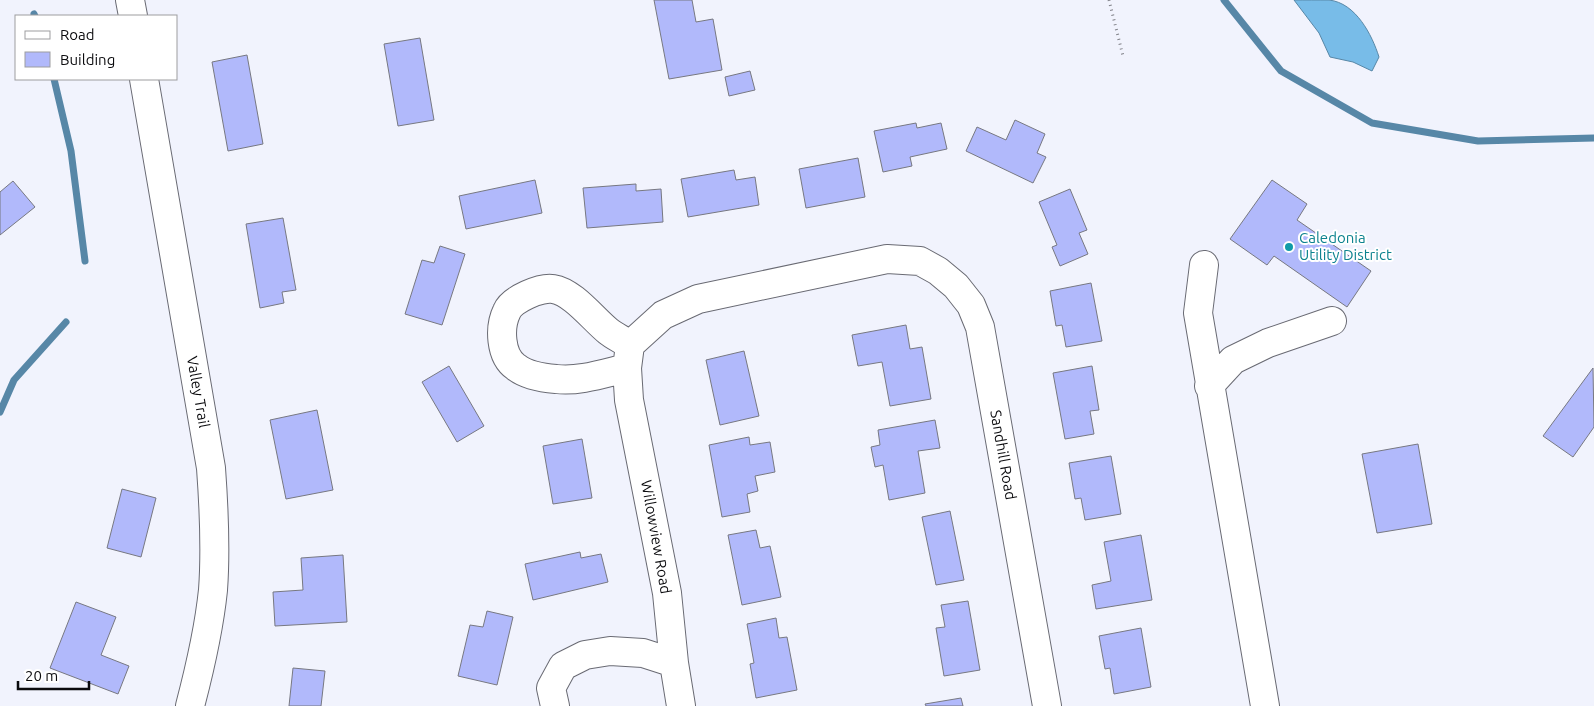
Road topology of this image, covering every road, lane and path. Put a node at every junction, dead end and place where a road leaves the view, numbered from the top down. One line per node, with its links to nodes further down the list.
1 (130, 0): 3 (street)
2 (1109, 0): 4 (path)
3 (133, 15)
4 (1123, 56)
5 (144, 80): 11 (street, Valley Trail)
6 (887, 259): 10 (street, Willowview Road); 14 (street, Sandhill Road)
7 (1204, 265): 9 (street)
8 (1332, 321): 9 (street)
9 (1209, 386): 15 (street)
10 (674, 663): 12 (street); 13 (street, Willowview Road)
11 (190, 706)
12 (555, 706)
13 (682, 706)
14 (1047, 706)
15 (1265, 706)

